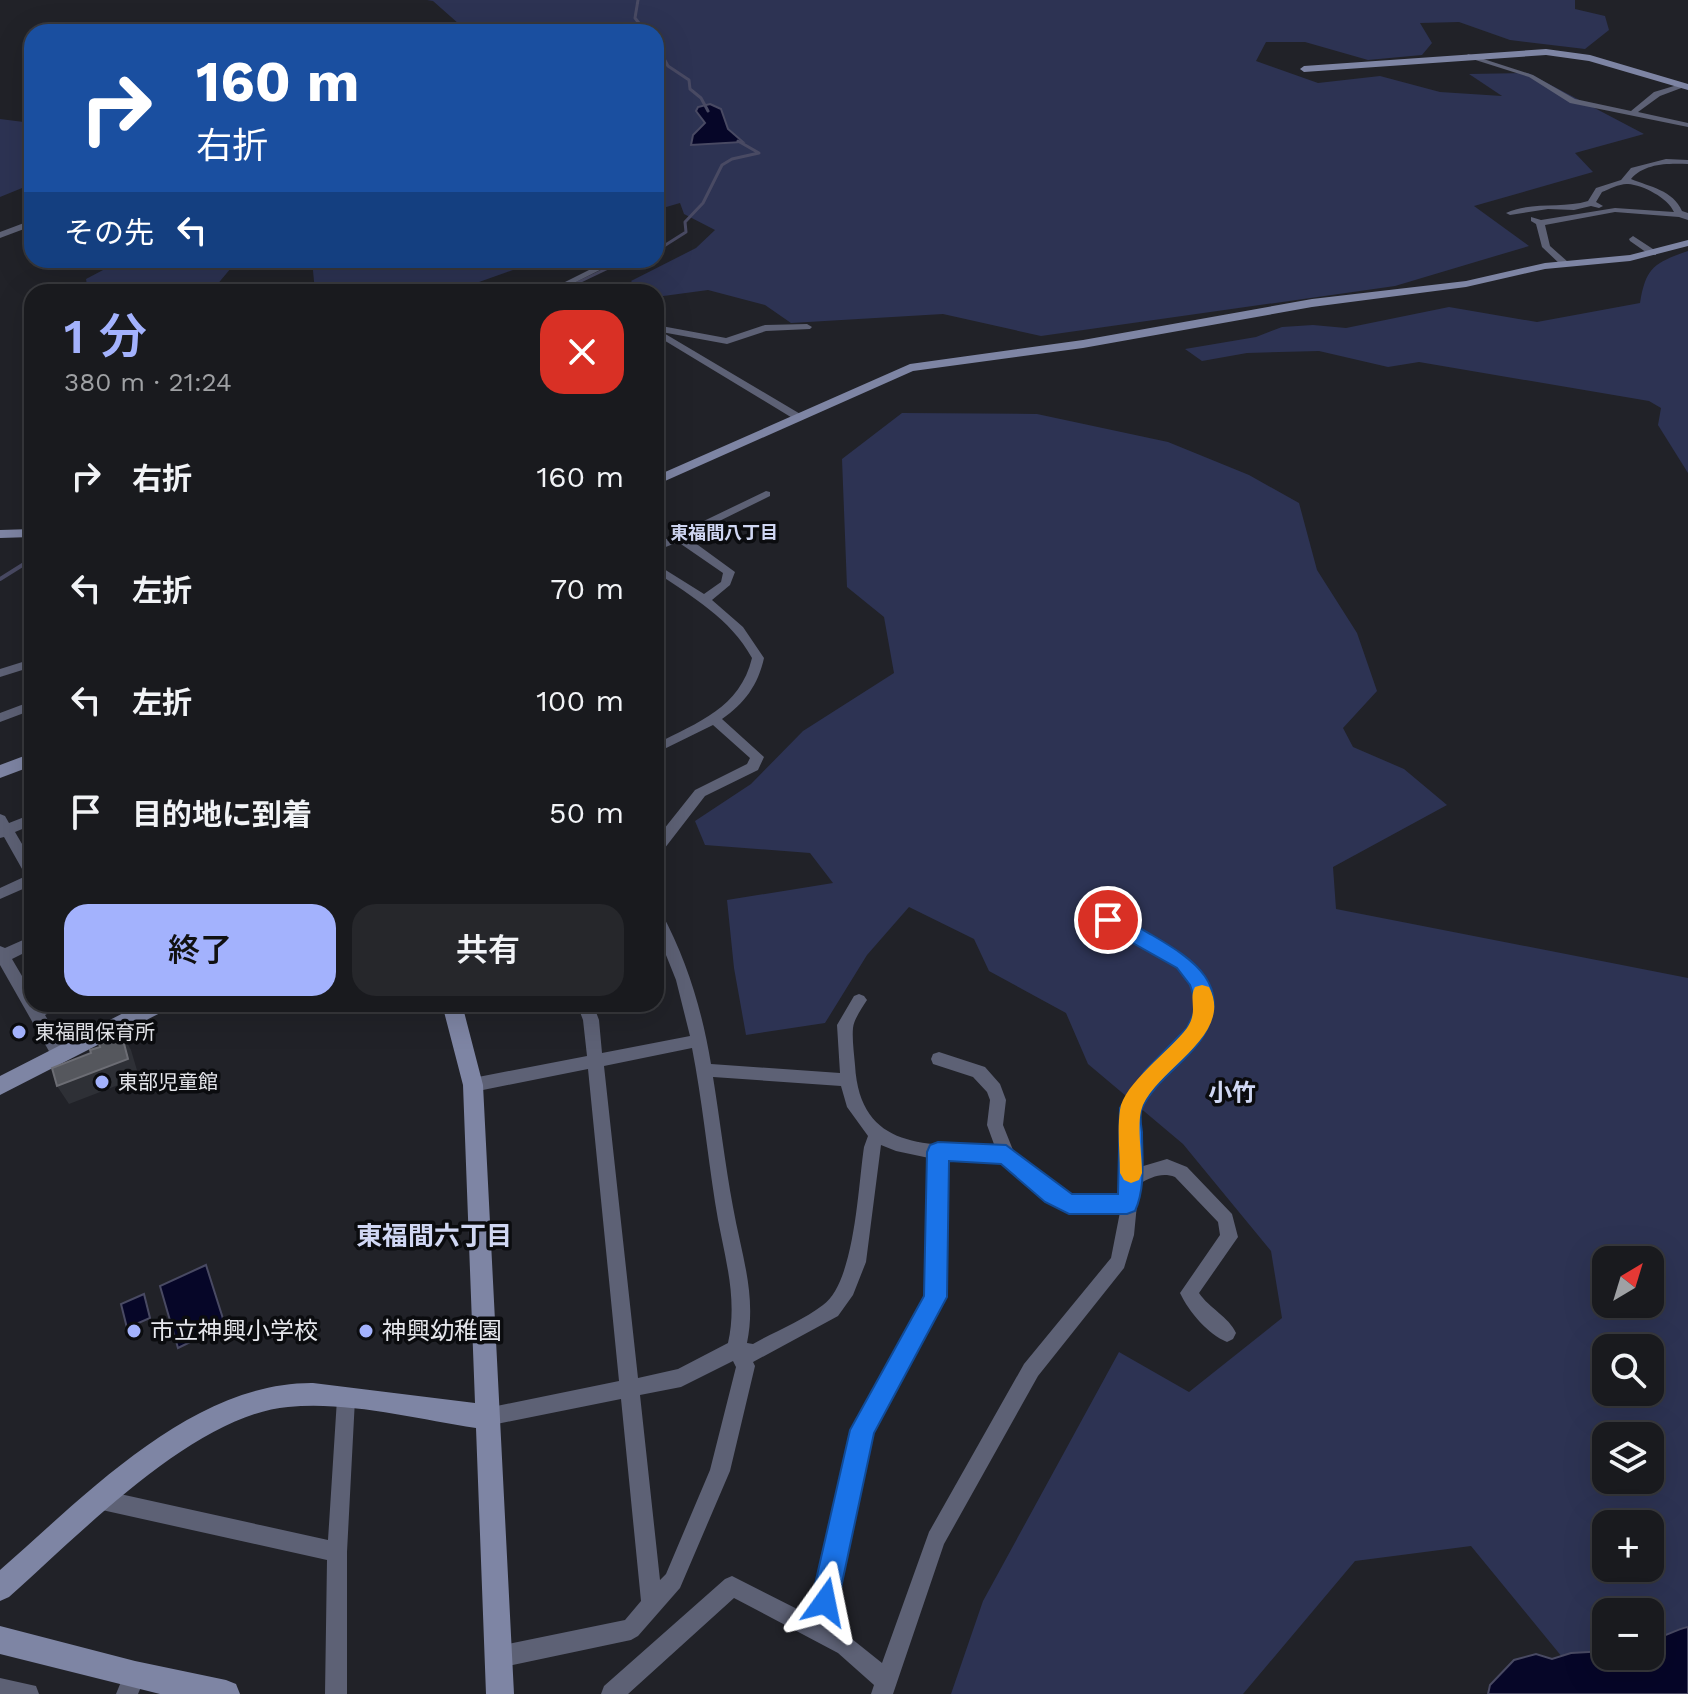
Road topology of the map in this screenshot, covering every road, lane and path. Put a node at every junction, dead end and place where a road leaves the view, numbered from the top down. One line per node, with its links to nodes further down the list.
1 (1468, 56): 2 (street); 3 (street); 4 (street)
2 (1304, 69)
3 (1684, 86): 4 (street)
4 (1631, 114): 5 (street)
5 (1688, 125)
6 (1688, 162): 7 (street)
7 (1626, 180): 8 (street); 12 (street)
8 (1591, 203): 9 (street); 11 (street)
9 (1611, 211): 12 (street); 13 (street)
10 (1510, 213): 11 (street)
11 (1523, 213): 13 (street)
12 (1686, 217)
13 (1540, 223): 19 (street)
14 (24, 226): 15 (street)
15 (0, 235)
16 (1633, 239): 18 (street)
17 (1688, 243): 18 (street)
18 (1653, 253): 19 (street)
19 (1565, 264): 25 (street)
20 (599, 268): 21 (street)
21 (566, 284)
22 (807, 327): 23 (street)
23 (664, 334)
24 (664, 337): 25 (street)
25 (798, 417): 26 (street)
26 (664, 477)
27 (766, 494): 30 (street)
28 (24, 533): 29 (street)
29 (0, 534)
30 (679, 537): 31 (street); 33 (street)
31 (664, 544)
32 (664, 573): 33 (street)
33 (703, 601): 38 (street)
34 (24, 666): 35 (street)
35 (0, 673)
36 (24, 708): 37 (street)
37 (0, 718)
38 (714, 719): 39 (street); 44 (street)
39 (664, 745)
40 (24, 762): 41 (street)
41 (0, 772)
42 (24, 821): 43 (street)
43 (2, 827): 45 (street)
44 (664, 839)
45 (24, 861)
46 (24, 883): 47 (street)
47 (0, 894)
48 (1108, 920): 69 (street)
49 (664, 935): 58 (street)
50 (24, 945): 51 (street)
51 (1, 954): 52 (street)
52 (24, 992)
53 (859, 1000): 63 (street)
54 (36, 1012): 59 (street)
55 (143, 1012): 59 (street)
56 (454, 1012): 64 (street)
57 (588, 1012): 61 (street)
58 (697, 1041): 61 (street); 62 (street)
59 (60, 1055): 65 (street)
60 (939, 1059): 68 (street)
61 (595, 1062): 64 (street); 73 (street)
62 (703, 1070): 63 (street); 72 (street)
63 (848, 1080): 66 (street)
64 (473, 1085): 75 (street)
65 (0, 1086)
66 (877, 1135): 67 (street); 72 (street)
67 (938, 1152): 68 (street); 80 (street)
68 (1006, 1155): 70 (street)
69 (1131, 1180): 70 (street); 71 (street)
70 (1127, 1204): 84 (street)
71 (1227, 1333)
72 (736, 1349): 73 (street); 79 (street)
73 (630, 1388): 75 (street); 79 (street)
74 (346, 1399): 75 (street); 76 (street); 77 (street)
75 (487, 1417): 82 (street)
76 (102, 1500): 77 (street); 78 (street)
77 (337, 1552): 88 (street)
78 (0, 1588)
79 (652, 1604): 82 (street)
80 (818, 1630): 84 (street); 90 (street)
81 (0, 1640): 83 (street)
82 (498, 1657): 89 (street)
83 (131, 1685): 87 (street)
84 (884, 1687)
85 (0, 1689): 86 (street)
86 (28, 1694)
87 (226, 1694)
88 (336, 1694)
89 (500, 1694)
90 (612, 1694)

